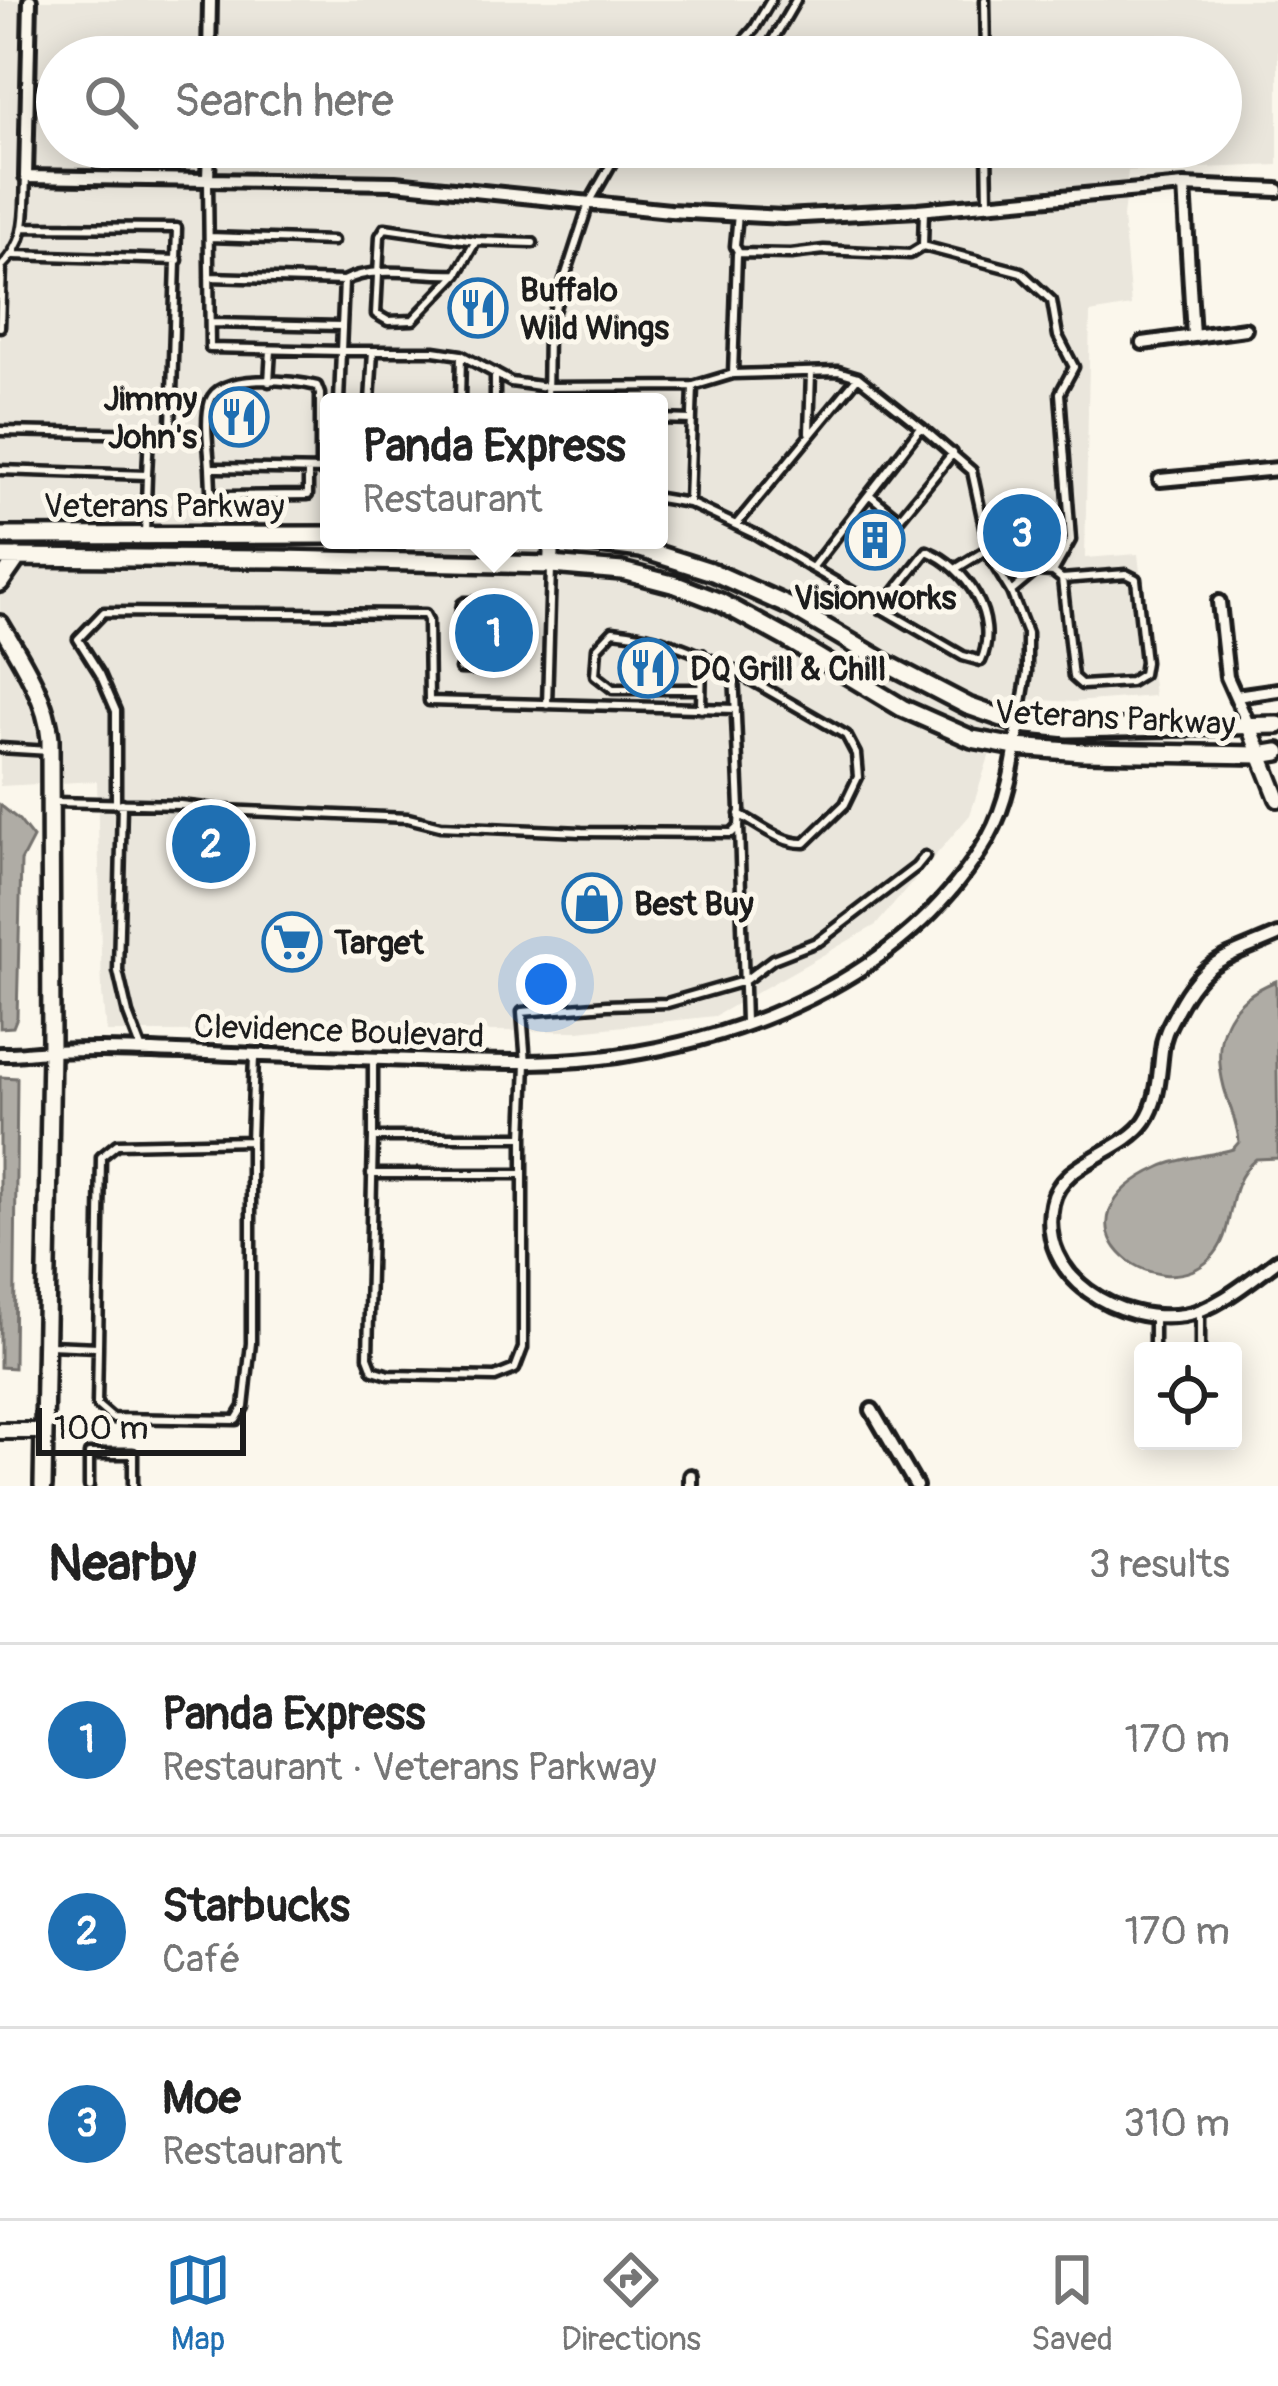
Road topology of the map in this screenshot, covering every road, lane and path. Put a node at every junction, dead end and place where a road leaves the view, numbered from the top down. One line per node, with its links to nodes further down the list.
1 (30, 0): 13 (street)
2 (210, 0): 6 (street)
3 (771, 0): 7 (lane)
4 (796, 0): 8 (lane)
5 (985, 0): 9 (lane)
6 (209, 36)
7 (748, 36)
8 (775, 36)
9 (986, 36)
10 (208, 168): 14 (street)
11 (609, 168): 17 (lane)
12 (987, 168): 18 (lane)
13 (26, 177): 14 (street); 21 (lane)
14 (208, 179): 17 (street); 22 (lane)
15 (1184, 187): 16 (street); 18 (street); 39 (street)
16 (1278, 190)
17 (590, 202): 20 (street); 51 (lane)
18 (988, 203): 19 (street)
19 (924, 209): 20 (street); 26 (lane)
20 (738, 214): 27 (lane)
21 (23, 226): 28 (lane); 29 (lane)
22 (209, 237): 23 (lane); 32 (lane)
23 (333, 241)
24 (476, 242): 25 (lane); 30 (lane); 31 (lane)
25 (533, 243)
26 (923, 245): 27 (lane); 87 (lane)
27 (737, 250): 47 (lane)
28 (13, 256): 29 (lane); 34 (lane)
29 (178, 260): 62 (lane)
30 (380, 272): 31 (lane); 31 (lane); 33 (lane)
31 (457, 274)
32 (209, 277): 33 (lane); 35 (lane)
33 (344, 281): 36 (lane)
34 (0, 314): 37 (lane)
35 (210, 322): 36 (lane); 41 (lane)
36 (341, 326): 42 (lane)
37 (0, 327)
38 (1245, 329): 39 (street)
39 (1193, 336): 40 (street)
40 (1143, 343)
41 (271, 350): 42 (lane); 49 (lane)
42 (341, 351): 43 (lane); 52 (lane)
43 (373, 351): 44 (lane); 53 (lane)
44 (461, 355): 46 (lane); 54 (lane)
45 (811, 371): 47 (lane); 48 (lane); 63 (lane)
46 (495, 373): 51 (lane); 55 (lane)
47 (733, 374): 50 (lane)
48 (858, 377): 60 (lane); 63 (lane)
49 (269, 382): 57 (lane); 65 (lane)
50 (693, 386): 51 (lane); 59 (lane)
51 (547, 387): 56 (lane)
52 (339, 393)
53 (371, 393)
54 (460, 393)
55 (495, 393)
56 (547, 393)
57 (320, 394)
58 (668, 419): 59 (lane)
59 (692, 420): 74 (lane)
60 (921, 427): 64 (lane); 72 (lane)
61 (0, 430): 62 (lane)
62 (149, 434): 70 (lane)
63 (809, 436): 75 (lane)
64 (953, 453): 72 (lane); 81 (lane)
65 (210, 468): 68 (lane); 68 (lane)
66 (1278, 469): 71 (street)
67 (0, 470): 70 (lane)
68 (308, 470): 69 (lane)
69 (320, 470)
70 (147, 475): 77 (lane)
71 (1160, 480)
72 (868, 494): 85 (lane)
73 (668, 500): 74 (lane)
74 (689, 503): 75 (lane)
75 (736, 525): 85 (lane)
76 (320, 531): 77 (main road, Veterans Parkway)
77 (145, 534): 78 (main road, Veterans Parkway)
78 (0, 536)
79 (551, 549): 84 (street)
80 (641, 549): 104 (main road, Veterans Parkway)
81 (988, 549): 86 (lane); 90 (lane)
82 (0, 557): 83 (main road, Veterans Parkway)
83 (18, 557): 84 (main road, Veterans Parkway); 89 (main road)
84 (550, 565): 101 (lane); 107 (main road, Veterans Parkway)
85 (812, 568): 92 (lane)
86 (957, 568): 92 (lane); 92 (lane)
87 (1053, 572): 88 (lane); 90 (lane)
88 (1062, 579): 88 (lane)
89 (0, 583)
90 (1011, 592): 104 (lane)
91 (1219, 602): 100 (street)
92 (881, 609)
93 (460, 616): 96 (lane)
94 (0, 624): 109 (main road)
95 (702, 654): 97 (lane); 98 (lane); 98 (lane)
96 (460, 669)
97 (734, 670): 103 (lane); 114 (lane)
98 (700, 689): 102 (lane)
99 (1278, 690): 100 (street)
100 (1236, 696): 106 (street)
101 (547, 705): 102 (lane); 113 (lane)
102 (700, 709): 103 (lane)
103 (736, 709): 114 (lane)
104 (1018, 724): 106 (main road, Veterans Parkway); 107 (street, Clevidence Boulevard)
105 (1278, 725): 106 (main road, Veterans Parkway)
106 (1250, 726): 110 (street)
107 (1016, 747): 110 (main road, Veterans Parkway); 119 (street, Clevidence Boulevard)
108 (0, 748): 109 (lane)
109 (50, 752): 112 (main road)
110 (1269, 754): 111 (street)
111 (1278, 799)
112 (50, 802): 113 (lane); 120 (main road)
113 (119, 803): 115 (lane); 121 (lane)
114 (740, 814): 115 (lane)
115 (739, 826): 118 (lane)
116 (925, 856): 118 (lane)
117 (1278, 935): 133 (street)
118 (743, 981): 119 (lane); 125 (lane)
119 (745, 1026): 125 (street, Clevidence Boulevard)
120 (51, 1051): 121 (street, Clevidence Boulevard); 122 (street, Clevidence Boulevard); 136 (main road)
121 (142, 1052): 123 (street, Clevidence Boulevard)
122 (0, 1054)
123 (254, 1055): 124 (street, Clevidence Boulevard); 128 (lane)
124 (373, 1059): 125 (street, Clevidence Boulevard); 126 (lane)
125 (526, 1063): 127 (lane)
126 (373, 1137): 127 (lane); 129 (lane)
127 (523, 1137): 130 (lane)
128 (251, 1141): 137 (lane); 137 (lane)
129 (371, 1174): 130 (lane); 130 (lane)
130 (523, 1174)
131 (1278, 1260): 132 (street)
132 (1200, 1309): 133 (street); 135 (lane)
133 (1154, 1314): 134 (lane)
134 (1154, 1342)
135 (1199, 1342)
136 (45, 1345): 137 (lane); 140 (main road)
137 (98, 1347)
138 (872, 1410): 144 (street)
139 (0, 1431): 140 (street)
140 (44, 1431): 141 (main road)
141 (43, 1486)
142 (88, 1486): 143 (lane)
143 (133, 1486)
144 (916, 1486)

